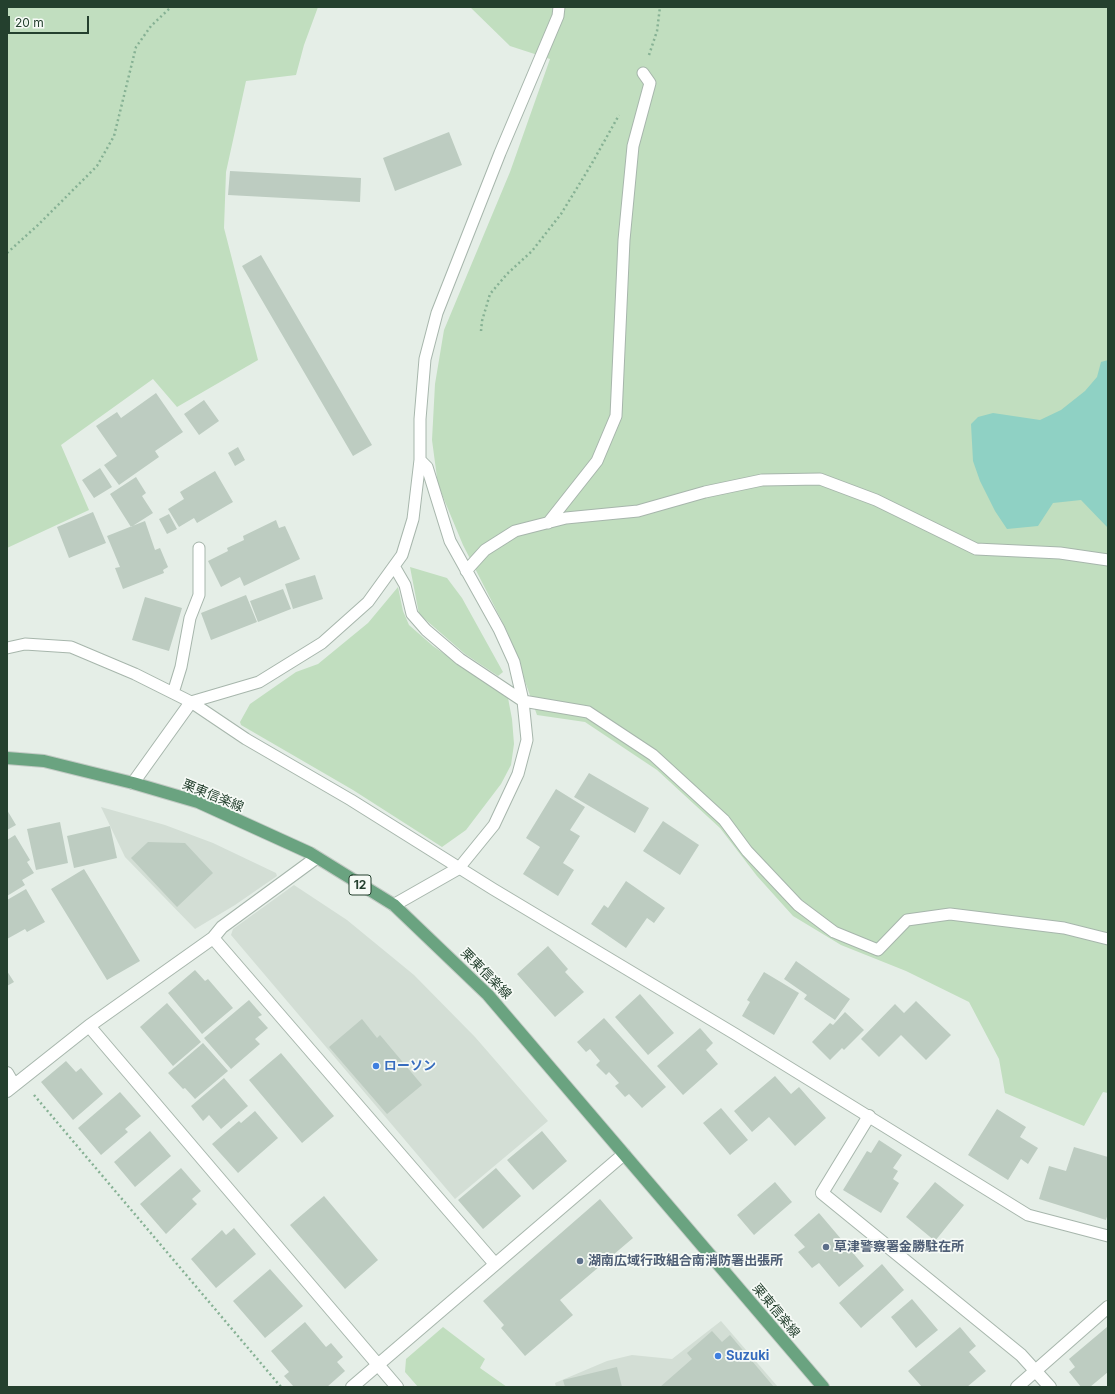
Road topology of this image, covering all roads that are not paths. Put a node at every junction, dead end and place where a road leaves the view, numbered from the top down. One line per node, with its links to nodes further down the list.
1 (559, 7): 3 (lane)
2 (643, 73): 4 (lane)
3 (420, 460): 7 (lane); 8 (lane)
4 (548, 522): 6 (lane); 8 (lane)
5 (199, 548): 10 (lane)
6 (1108, 560)
7 (394, 566): 11 (lane); 12 (lane)
8 (466, 571): 11 (lane)
9 (7, 648): 10 (lane)
10 (173, 694): 12 (lane)
11 (523, 701): 16 (lane); 19 (lane)
12 (191, 702): 14 (street); 16 (lane)
13 (7, 758): 14 (main road, 栗東信楽線 / 12)
14 (132, 783): 15 (main road, 栗東信楽線 / 12)
15 (316, 858): 17 (main road, 栗東信楽線 / 12); 18 (street)
16 (459, 868): 17 (street); 23 (lane)
17 (394, 905): 24 (main road, 栗東信楽線 / 12)
18 (213, 938): 20 (street); 26 (street)
19 (1108, 939)
20 (89, 1026): 22 (street); 28 (street)
21 (7, 1073): 22 (street)
22 (11, 1088)
23 (869, 1116): 25 (lane); 29 (street)
24 (624, 1154): 26 (street); 32 (main road, 栗東信楽線 / 12)
25 (1108, 1236)
26 (495, 1264): 28 (street)
27 (1108, 1307): 29 (street)
28 (378, 1365): 30 (street); 31 (street)
29 (1036, 1371): 33 (street); 34 (street)
30 (352, 1387)
31 (397, 1387)
32 (823, 1387)
33 (1017, 1387)
34 (1050, 1387)

